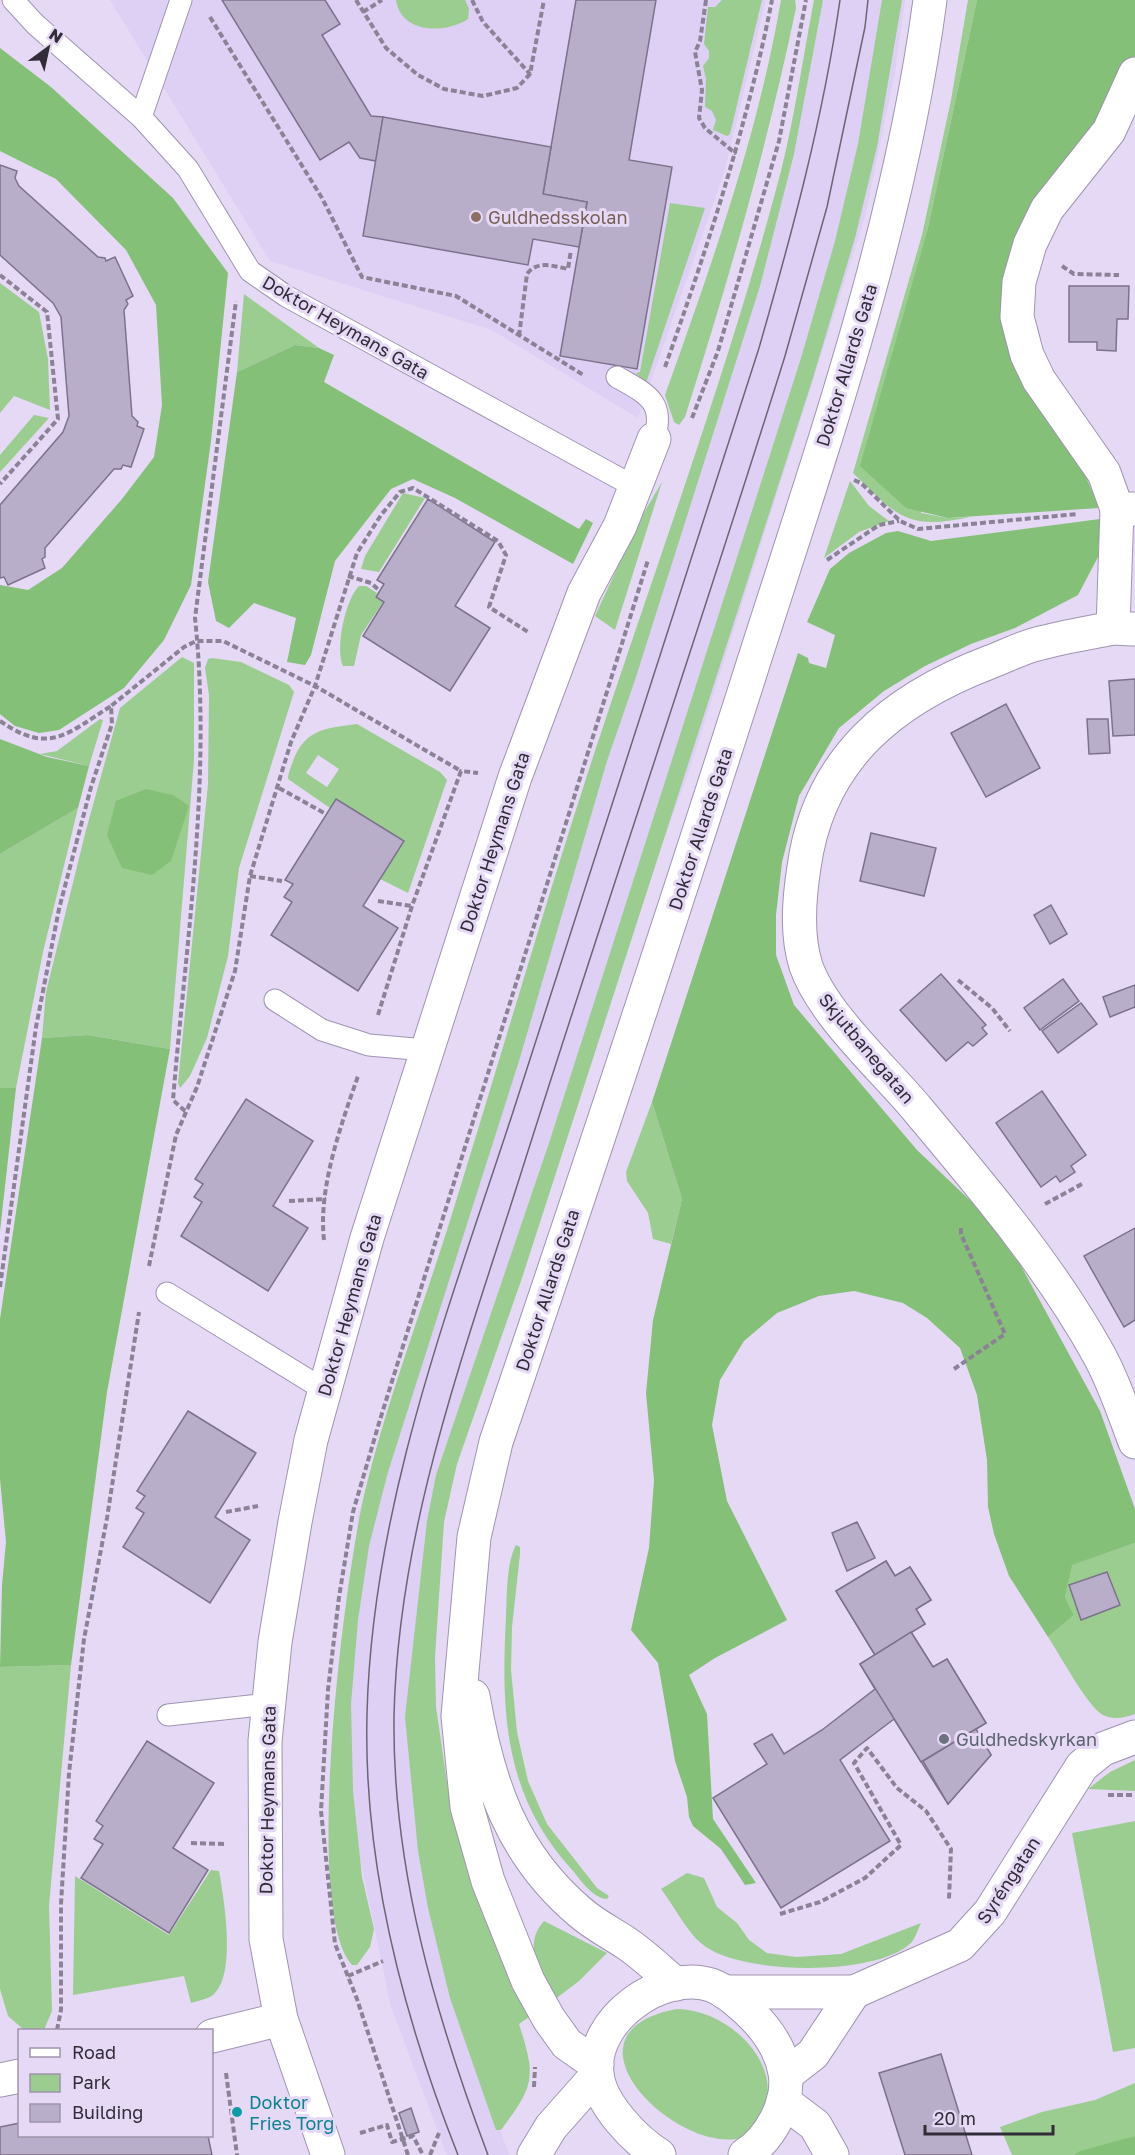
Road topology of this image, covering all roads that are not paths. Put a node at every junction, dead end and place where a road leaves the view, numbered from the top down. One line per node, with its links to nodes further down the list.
1 (13, 0): 5 (lane, Doktor Heymans Gata)
2 (181, 0): 5 (lane)
3 (930, 0): 16 (street, Doktor Allards Gata)
4 (1133, 84): 9 (street)
5 (141, 117): 8 (lane, Doktor Heymans Gata)
6 (617, 377): 7 (lane)
7 (654, 439): 8 (street, Doktor Heymans Gata)
8 (635, 488): 12 (street, Doktor Heymans Gata)
9 (1126, 509): 10 (street)
10 (1124, 628): 15 (street, Skjutbanegatan)
11 (275, 1000): 12 (lane)
12 (426, 1050): 14 (street, Doktor Heymans Gata)
13 (167, 1293): 14 (lane)
14 (326, 1391): 17 (street, Doktor Heymans Gata)
15 (1135, 1442)
16 (465, 1654): 20 (street, Doktor Allards Gata); 25 (street, Doktor Allards Gata)
17 (269, 1704): 18 (lane); 23 (street, Doktor Heymans Gata)
18 (168, 1715)
19 (1135, 1737): 22 (street, Syréngatan)
20 (676, 1984): 21 (street); 25 (street)
21 (724, 1992): 22 (street, Syréngatan); 28 (street)
22 (854, 1992): 28 (street)
23 (282, 2019): 24 (street); 29 (street, Doktor Heymans Gata)
24 (218, 2048)
25 (597, 2070): 30 (street); 31 (street, Doktor Allards Gata)
26 (18, 2076): 27 (street)
27 (0, 2080)
28 (784, 2088): 32 (street); 33 (street)
29 (328, 2155)
30 (534, 2155)
31 (659, 2155)
32 (745, 2155)
33 (832, 2155)

